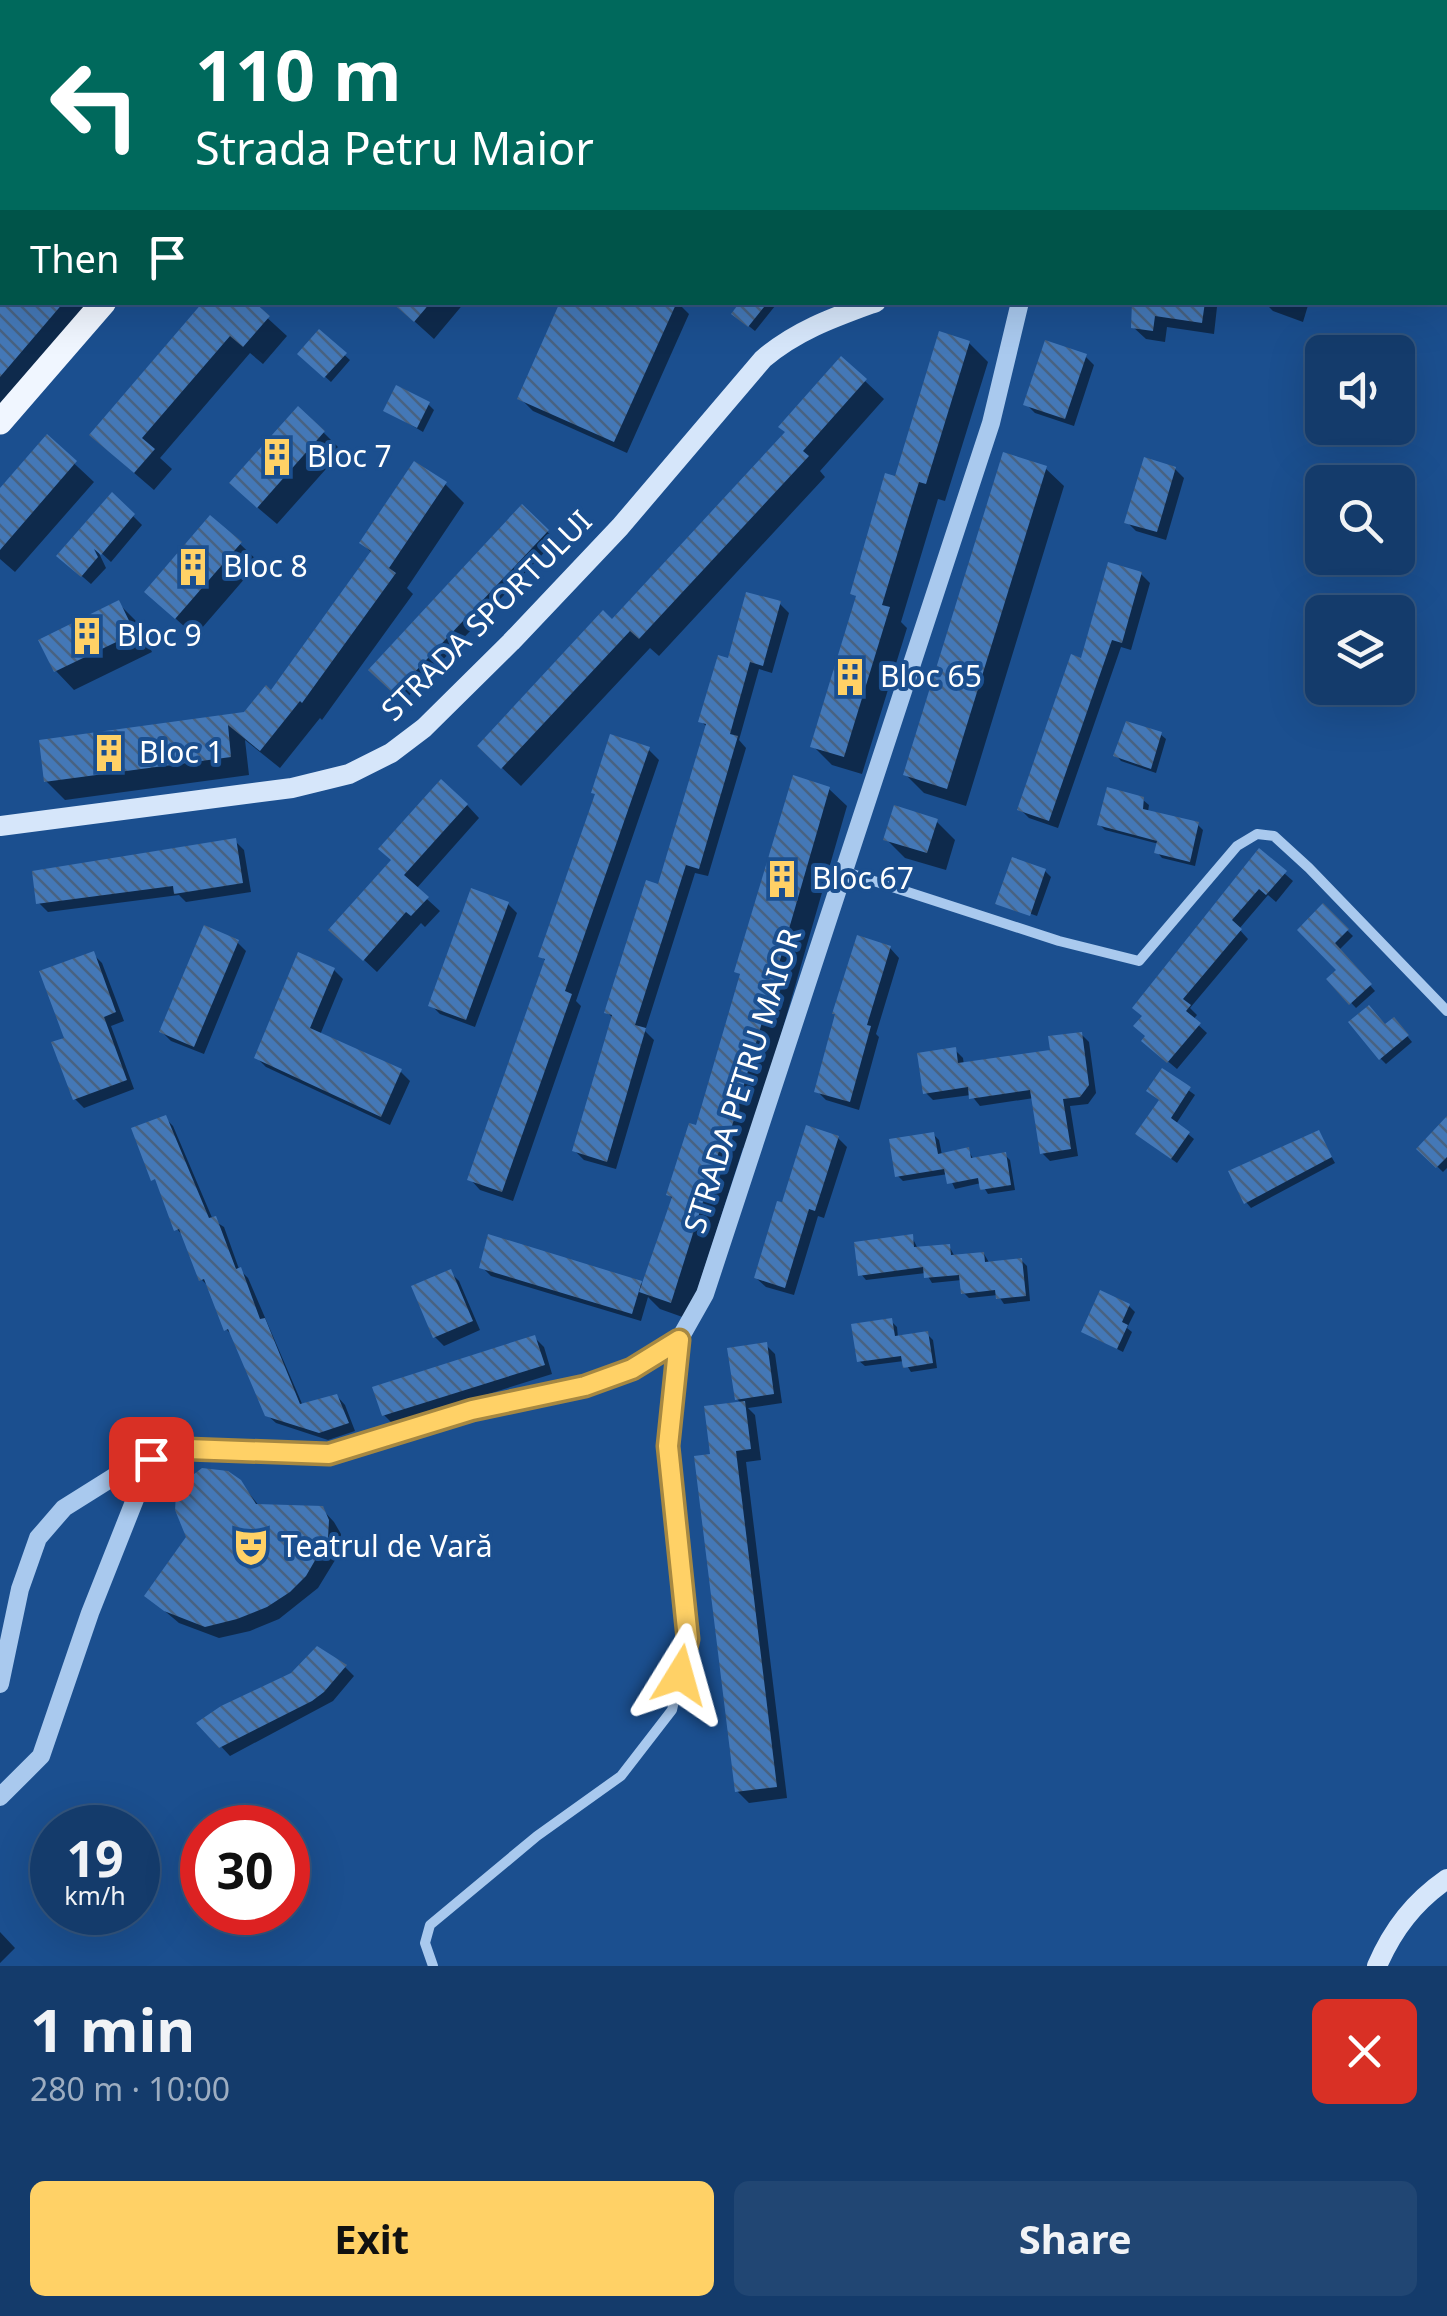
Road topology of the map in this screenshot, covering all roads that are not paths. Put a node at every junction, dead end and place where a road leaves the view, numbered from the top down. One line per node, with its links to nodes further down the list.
1 (101, 305): 4 (main road)
2 (868, 305): 5 (main road, STRADA SPORTULUI)
3 (1018, 305): 6 (street, STRADA PETRU MAIOR)
4 (0, 422)
5 (0, 826)
6 (843, 871): 7 (street); 8 (street, STRADA PETRU MAIOR)
7 (1447, 1011)
8 (679, 1340): 9 (street, STRADA PETRU MAIOR); 13 (street)
9 (151, 1459): 10 (street, STRADA PETRU MAIOR); 11 (street)
10 (0, 1684)
11 (0, 1797)
12 (1447, 1879): 14 (main road)
13 (433, 1966)
14 (1377, 1966)

